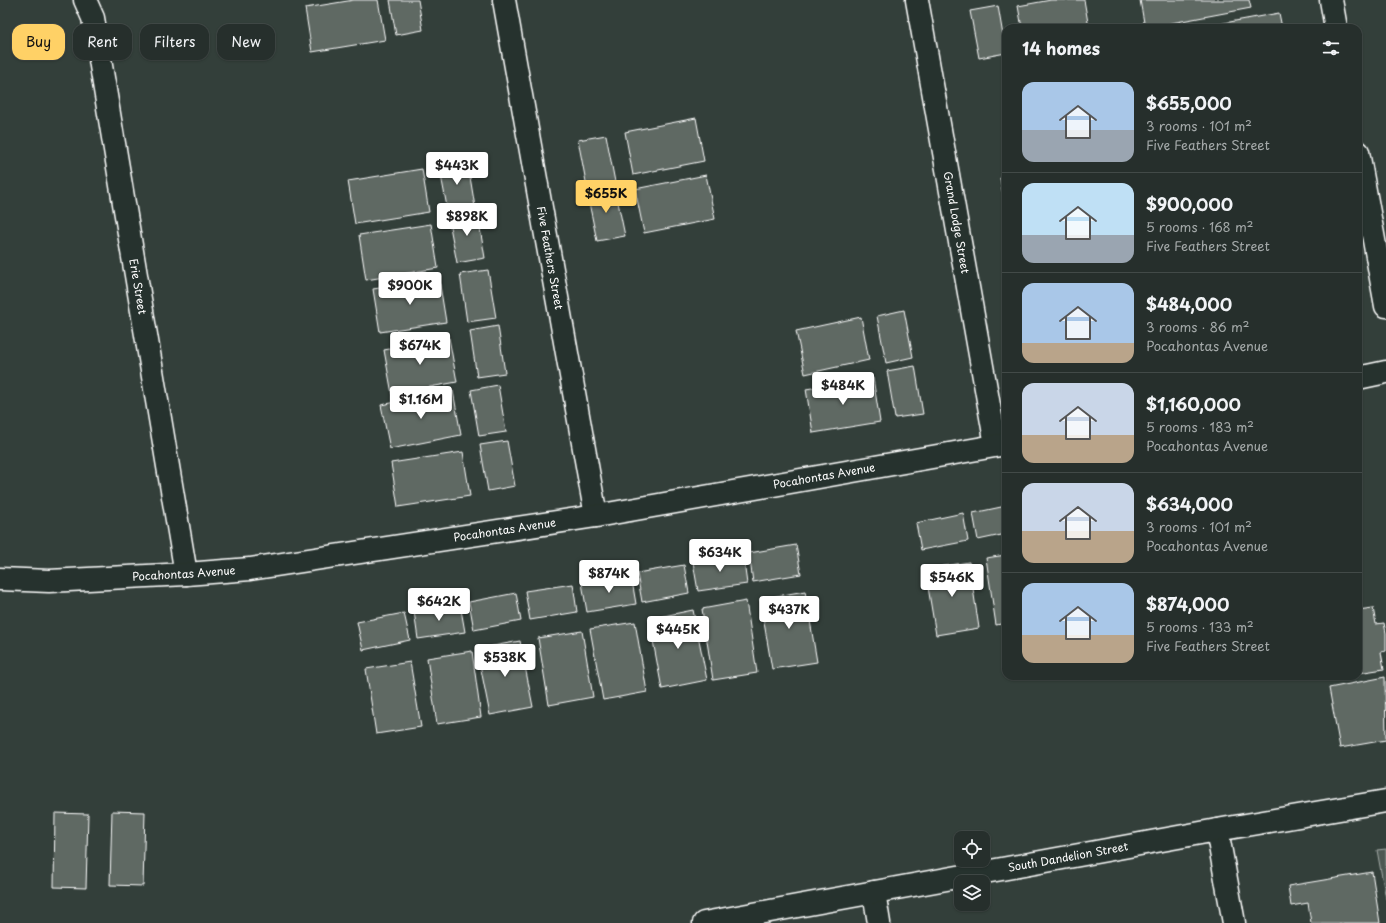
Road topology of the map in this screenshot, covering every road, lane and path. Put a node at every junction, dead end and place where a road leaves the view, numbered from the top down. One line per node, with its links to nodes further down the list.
1 (86, 0): 12 (street, Erie Street)
2 (504, 0): 11 (street, Five Feathers Street)
3 (917, 0): 10 (street, Grand Lodge Street)
4 (1330, 0): 5 (street)
5 (1335, 24)
6 (1362, 174): 7 (street)
7 (1386, 306)
8 (1386, 372): 9 (street)
9 (1362, 377)
10 (1001, 445): 11 (street, Pocahontas Avenue)
11 (596, 516): 12 (street, Pocahontas Avenue)
12 (186, 574): 13 (street, Pocahontas Avenue)
13 (0, 578)
14 (1386, 801): 15 (street, South Dandelion Street)
15 (1217, 830): 16 (street, South Dandelion Street); 19 (street)
16 (874, 892): 17 (street, South Dandelion Street); 18 (street)
17 (704, 923)
18 (879, 923)
19 (1234, 923)

